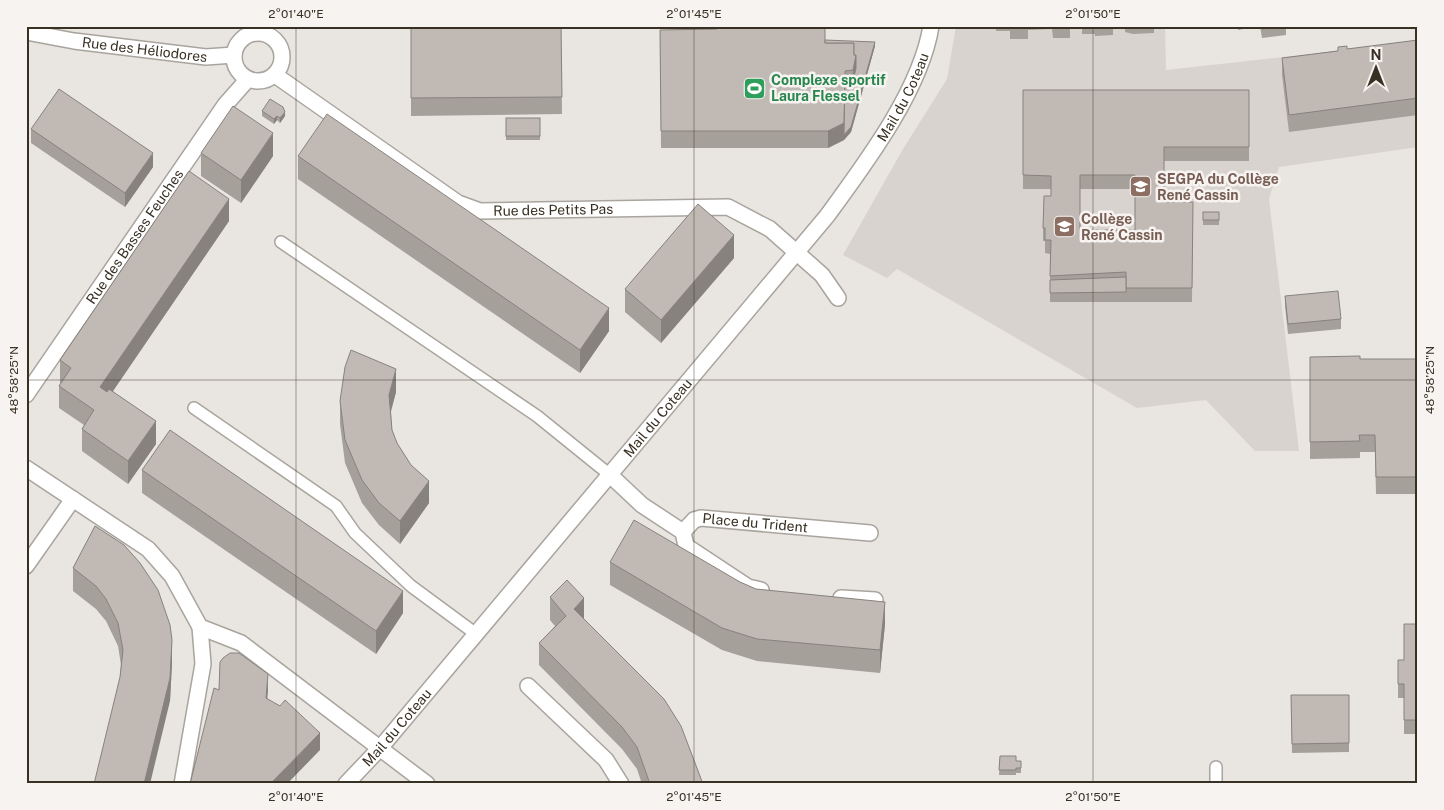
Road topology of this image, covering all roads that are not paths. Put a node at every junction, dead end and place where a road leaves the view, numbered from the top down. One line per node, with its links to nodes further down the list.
1 (930, 26): 8 (street, Mail du Coteau)
2 (258, 30): 4 (street); 5 (street)
3 (26, 32): 4 (street, Rue des Héliodores)
4 (234, 56): 6 (street)
5 (275, 75): 6 (street); 8 (street, Rue des Petits Pas)
6 (248, 79): 10 (street, Rue des Basses Feuches)
7 (281, 242): 13 (lane)
8 (797, 252): 9 (street, Rue des Petits Pas); 13 (street, Mail du Coteau)
9 (838, 298)
10 (26, 395)
11 (194, 408): 22 (lane)
12 (26, 468): 14 (street)
13 (610, 475): 15 (street); 22 (street, Mail du Coteau)
14 (73, 499): 17 (street); 21 (street)
15 (683, 532): 16 (street, Place du Trident); 18 (street, Place du Trident)
16 (870, 533)
17 (26, 566)
18 (773, 592)
19 (827, 598): 20 (street)
20 (875, 600)
21 (200, 626): 24 (street); 26 (street)
22 (476, 634): 24 (street, Mail du Coteau)
23 (528, 686): 29 (street)
24 (381, 747): 27 (street, Mail du Coteau); 28 (street)
25 (1216, 767): 30 (lane)
26 (182, 784)
27 (346, 784)
28 (427, 784)
29 (621, 784)
30 (1216, 784)

